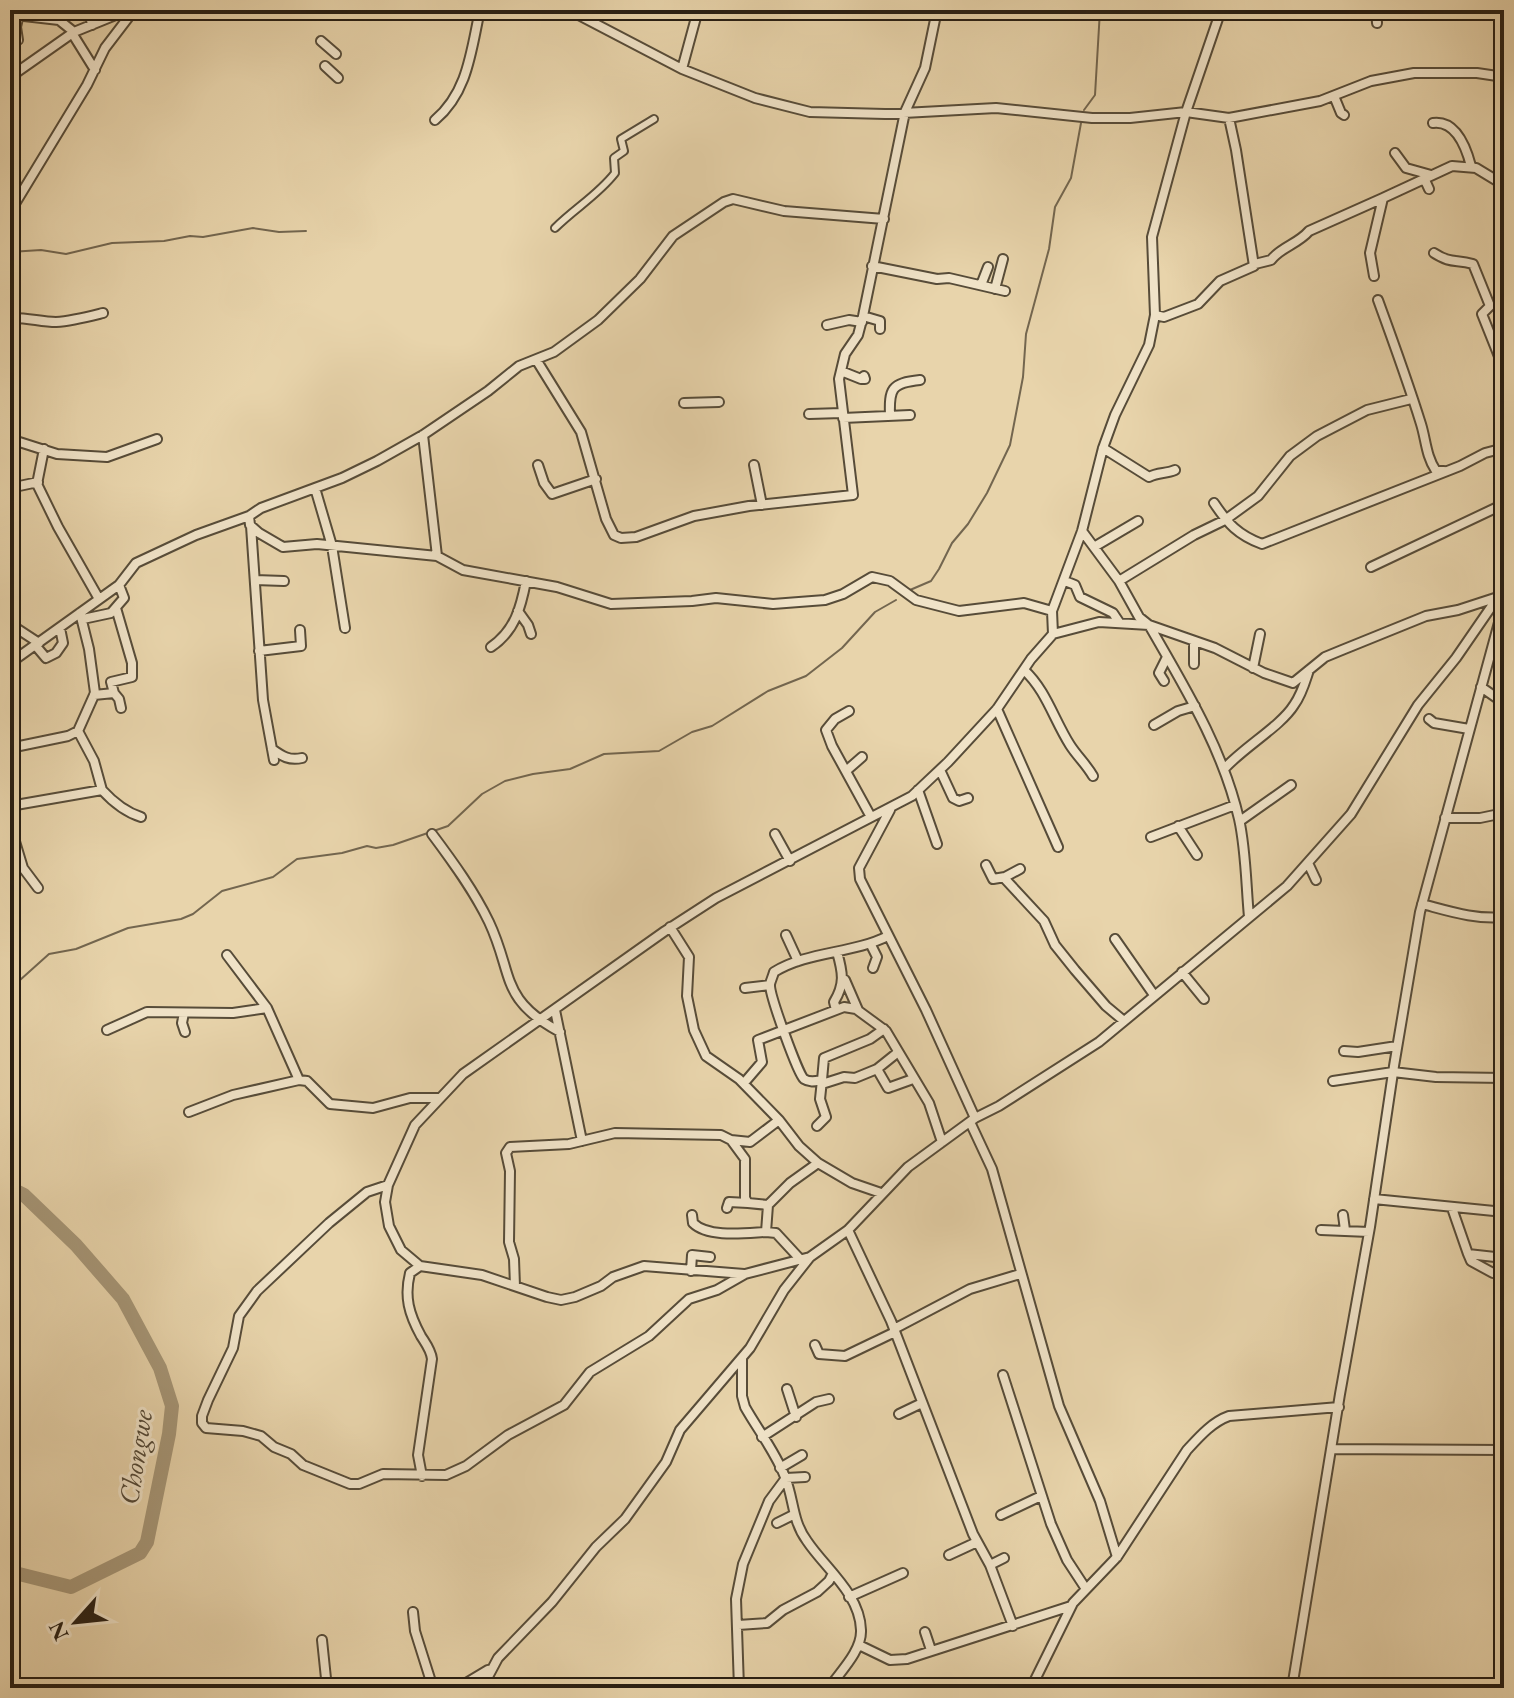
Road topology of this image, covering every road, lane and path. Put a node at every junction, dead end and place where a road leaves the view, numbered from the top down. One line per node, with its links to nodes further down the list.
1 (89, 10): 11 (street)
2 (131, 10): 11 (street); 18 (street)
3 (480, 10): 28 (street)
4 (569, 10): 17 (street)
5 (698, 10): 17 (street)
6 (937, 10): 23 (street)
7 (1221, 10): 24 (street)
8 (1376, 10): 10 (street)
9 (14, 11): 12 (street); 13 (street)
10 (1377, 23)
11 (92, 25): 12 (street)
12 (73, 32): 18 (street); 19 (street)
13 (18, 40)
14 (321, 41): 15 (street)
15 (336, 54)
16 (325, 66): 21 (street)
17 (682, 69): 23 (street)
18 (95, 70): 38 (street)
19 (10, 77)
20 (1504, 77): 22 (street)
21 (338, 78)
22 (1334, 96): 25 (street); 26 (street)
23 (905, 112): 24 (street); 39 (street)
24 (1186, 112): 26 (street); 52 (street)
25 (1344, 115)
26 (1229, 118): 43 (street)
27 (654, 119): 40 (street)
28 (435, 120)
29 (1433, 123): 31 (street)
30 (1395, 153): 32 (street)
31 (1469, 161): 33 (street); 34 (street)
32 (1406, 168): 33 (street); 35 (street)
33 (1428, 176): 35 (street); 36 (street)
34 (1504, 185)
35 (1403, 187): 37 (street)
36 (1429, 189)
37 (1383, 198): 43 (street); 46 (street)
38 (10, 212)
39 (884, 219): 44 (street); 57 (street)
40 (555, 228)
41 (1434, 253): 58 (street)
42 (1003, 259): 48 (street)
43 (1255, 264): 52 (street)
44 (872, 266): 47 (street); 54 (street)
45 (988, 267): 47 (street)
46 (1374, 276)
47 (981, 285): 48 (street)
48 (995, 289): 49 (street)
49 (1005, 291)
50 (1378, 300): 62 (street)
51 (103, 313): 53 (street)
52 (1155, 315): 72 (street)
53 (10, 318)
54 (862, 319): 55 (street); 56 (street); 59 (street)
55 (827, 325)
56 (880, 329)
57 (537, 361): 69 (street); 79 (street)
58 (1504, 369)
59 (841, 371): 60 (street); 67 (street)
60 (864, 376)
61 (920, 380): 68 (street)
62 (1411, 399): 78 (street); 87 (street)
63 (719, 402): 64 (street)
64 (684, 403)
65 (809, 414): 67 (street)
66 (910, 415): 68 (street)
67 (843, 416): 68 (street); 85 (street)
68 (890, 416)
69 (423, 435): 82 (street); 90 (street)
70 (10, 439): 74 (street)
71 (157, 439): 74 (street)
72 (1103, 448): 77 (street); 89 (street)
73 (1504, 448): 78 (street)
74 (44, 449): 80 (street)
75 (538, 465): 79 (street)
76 (754, 465): 85 (street)
77 (1175, 470)
78 (1444, 471): 87 (street)
79 (596, 479): 85 (street)
80 (38, 482): 81 (street); 102 (street)
81 (10, 488)
82 (315, 488): 86 (street); 91 (street)
83 (1214, 503): 87 (street)
84 (1504, 504): 95 (street)
85 (762, 505)
86 (250, 520): 91 (street); 96 (street); 101 (street)
87 (1225, 520): 100 (street)
88 (1138, 521): 92 (street)
89 (1082, 531): 92 (street); 99 (street)
90 (434, 533): 93 (street); 94 (street)
91 (332, 546): 93 (street); 112 (street)
92 (1094, 547): 100 (street)
93 (418, 554): 94 (street)
94 (437, 556): 98 (street)
95 (1371, 567)
96 (255, 580): 97 (street); 122 (street)
97 (284, 581)
98 (526, 581): 105 (street); 106 (street)
99 (1065, 581): 106 (street); 108 (street)
100 (1119, 581): 110 (street)
101 (119, 585): 102 (street); 104 (street)
102 (99, 599): 107 (street)
103 (1502, 599): 118 (street); 127 (street); 172 (street)
104 (116, 608): 107 (street); 131 (street)
105 (518, 611): 114 (street); 121 (street)
106 (1052, 611): 115 (street)
107 (82, 616): 111 (street); 132 (street)
108 (1119, 622): 110 (street); 115 (street)
109 (10, 624): 119 (street)
110 (1149, 625): 117 (street); 123 (street)
111 (60, 628): 119 (street); 119 (street)
112 (345, 628)
113 (300, 630): 122 (street)
114 (531, 634)
115 (1053, 634): 128 (street)
116 (1260, 634): 126 (street)
117 (1194, 641): 125 (street); 126 (street)
118 (1494, 641): 120 (street); 130 (street)
119 (37, 644): 124 (street)
120 (1504, 645)
121 (491, 647)
122 (259, 651): 143 (street)
123 (1167, 657): 129 (street); 134 (street)
124 (10, 663)
125 (1194, 664)
126 (1253, 668): 127 (street)
127 (1309, 669): 147 (street)
128 (1024, 670): 136 (street); 150 (street)
129 (1164, 681)
130 (1481, 687): 133 (street); 140 (street)
131 (114, 693): 132 (street); 135 (street)
132 (94, 695): 141 (street)
133 (1504, 703)
134 (1195, 706): 139 (street); 147 (street)
135 (121, 708)
136 (997, 709): 148 (street); 169 (street)
137 (849, 711): 149 (street)
138 (1429, 719): 140 (street)
139 (1154, 725)
140 (1469, 729): 161 (street)
141 (78, 731): 142 (street); 152 (street)
142 (10, 748)
143 (272, 749): 145 (street); 146 (street)
144 (862, 757): 149 (street)
145 (302, 758)
146 (274, 760)
147 (1224, 769): 155 (street)
148 (940, 770): 153 (street); 154 (street)
149 (846, 771): 160 (street)
150 (1093, 776)
151 (1291, 785): 162 (street)
152 (102, 790): 156 (street); 159 (street)
153 (918, 790): 157 (street); 168 (street)
154 (968, 798)
155 (1235, 805): 162 (street); 164 (street)
156 (10, 806)
157 (890, 809): 160 (street); 183 (street)
158 (1504, 813): 161 (street)
159 (141, 817)
160 (871, 817): 171 (street)
161 (1445, 818): 178 (street)
162 (1240, 821): 179 (street)
163 (10, 825): 177 (street)
164 (1178, 826): 167 (street); 170 (street)
165 (432, 834): 201 (street)
166 (775, 834): 171 (street)
167 (1151, 837)
168 (937, 844)
169 (1058, 847)
170 (1197, 855)
171 (790, 861): 181 (street)
172 (1308, 863): 176 (street); 179 (street)
173 (986, 865): 175 (street)
174 (1020, 869): 175 (street)
175 (1005, 877): 202 (street)
176 (1316, 880)
177 (38, 888)
178 (1422, 904): 180 (street); 208 (street)
179 (1249, 917): 190 (street)
180 (1504, 917)
181 (670, 927): 197 (street); 218 (street)
182 (786, 935): 188 (street)
183 (888, 936): 185 (street); 222 (street)
184 (1115, 939): 194 (street)
185 (871, 945): 186 (street); 189 (street)
186 (837, 952): 188 (street); 191 (street)
187 (227, 955): 196 (street)
188 (798, 961): 192 (street)
189 (873, 968)
190 (1182, 972): 194 (street); 195 (street)
191 (843, 976): 198 (street); 199 (street)
192 (770, 985): 193 (street); 205 (street)
193 (745, 988)
194 (1154, 995): 202 (street)
195 (1204, 999)
196 (267, 1008): 200 (street); 215 (street)
197 (555, 1010): 201 (street); 207 (street)
198 (836, 1010): 199 (street); 205 (street)
199 (858, 1010): 203 (street)
200 (184, 1013): 204 (street); 206 (street)
201 (539, 1020): 207 (street); 219 (street)
202 (1124, 1021): 222 (street)
203 (884, 1029): 210 (street); 217 (street)
204 (107, 1030)
205 (783, 1030): 217 (street); 218 (street)
206 (185, 1032)
207 (560, 1032): 225 (street)
208 (1397, 1046): 209 (street); 212 (street)
209 (1344, 1051)
210 (897, 1053): 211 (street); 214 (street)
211 (877, 1069): 214 (street); 217 (street)
212 (1393, 1072): 213 (street); 216 (street); 230 (street)
213 (1504, 1078)
214 (913, 1079): 226 (street)
215 (299, 1080): 219 (street); 220 (street)
216 (1333, 1081)
217 (822, 1082): 223 (street)
218 (744, 1083): 221 (street)
219 (439, 1098): 228 (street)
220 (189, 1112)
221 (779, 1120): 224 (street); 227 (street)
222 (973, 1120): 226 (street); 251 (street)
223 (817, 1126)
224 (731, 1140): 225 (street); 231 (street)
225 (582, 1141): 252 (street)
226 (942, 1142): 229 (street)
227 (818, 1163): 229 (street); 232 (street)
228 (388, 1185): 247 (street); 268 (street)
229 (881, 1193): 238 (street)
230 (1374, 1199): 234 (street); 242 (street)
231 (748, 1203): 232 (street); 233 (street)
232 (768, 1205): 241 (street)
233 (727, 1208)
234 (1452, 1208): 235 (street); 243 (street)
235 (1504, 1212)
236 (692, 1215): 241 (street)
237 (1343, 1215): 240 (street)
238 (848, 1230): 245 (street); 253 (street)
239 (1321, 1230): 240 (street)
240 (1345, 1230): 242 (street)
241 (766, 1232): 245 (street)
242 (1369, 1232): 260 (street)
243 (1468, 1254): 246 (street); 249 (street)
244 (710, 1257): 248 (street)
245 (805, 1258): 250 (street); 255 (street)
246 (1504, 1258)
247 (420, 1266): 252 (street); 268 (street)
248 (691, 1271): 250 (street); 252 (street)
249 (1493, 1273)
250 (745, 1274): 268 (street)
251 (1020, 1274): 253 (street); 277 (street)
252 (515, 1286)
253 (895, 1331): 254 (street); 259 (street)
254 (815, 1345)
255 (742, 1358): 263 (street); 292 (street)
256 (1003, 1375): 271 (street)
257 (787, 1389): 262 (street)
258 (829, 1399): 262 (street)
259 (922, 1403): 261 (street); 275 (street)
260 (1339, 1407): 264 (street); 277 (street)
261 (899, 1414)
262 (796, 1417): 263 (street)
263 (762, 1437): 267 (street)
264 (1332, 1449): 265 (street); 300 (street)
265 (1504, 1450)
266 (802, 1455): 267 (street)
267 (780, 1468): 270 (street)
268 (422, 1476)
269 (805, 1477): 270 (street)
270 (786, 1478): 272 (street); 286 (street)
271 (1041, 1496): 273 (street); 282 (street)
272 (793, 1515): 274 (street); 280 (street)
273 (1001, 1515)
274 (777, 1523)
275 (977, 1542): 276 (street); 279 (street)
276 (949, 1555)
277 (1117, 1557): 282 (street)
278 (1004, 1558): 279 (street)
279 (990, 1565): 287 (street)
280 (833, 1573): 283 (street); 286 (street)
281 (903, 1573): 283 (street)
282 (1086, 1589): 284 (street)
283 (849, 1597): 290 (street)
284 (1072, 1606): 287 (street); 299 (street)
285 (413, 1612): 294 (street)
286 (738, 1625): 297 (street)
287 (1013, 1626): 291 (street)
288 (925, 1632): 291 (street)
289 (322, 1640): 293 (street)
290 (859, 1645): 291 (street); 298 (street)
291 (931, 1650)
292 (492, 1667): 295 (street); 296 (street)
293 (327, 1688)
294 (433, 1688)
295 (458, 1688)
296 (482, 1688)
297 (739, 1688)
298 (829, 1688)
299 (1031, 1688)
300 (1292, 1688)

